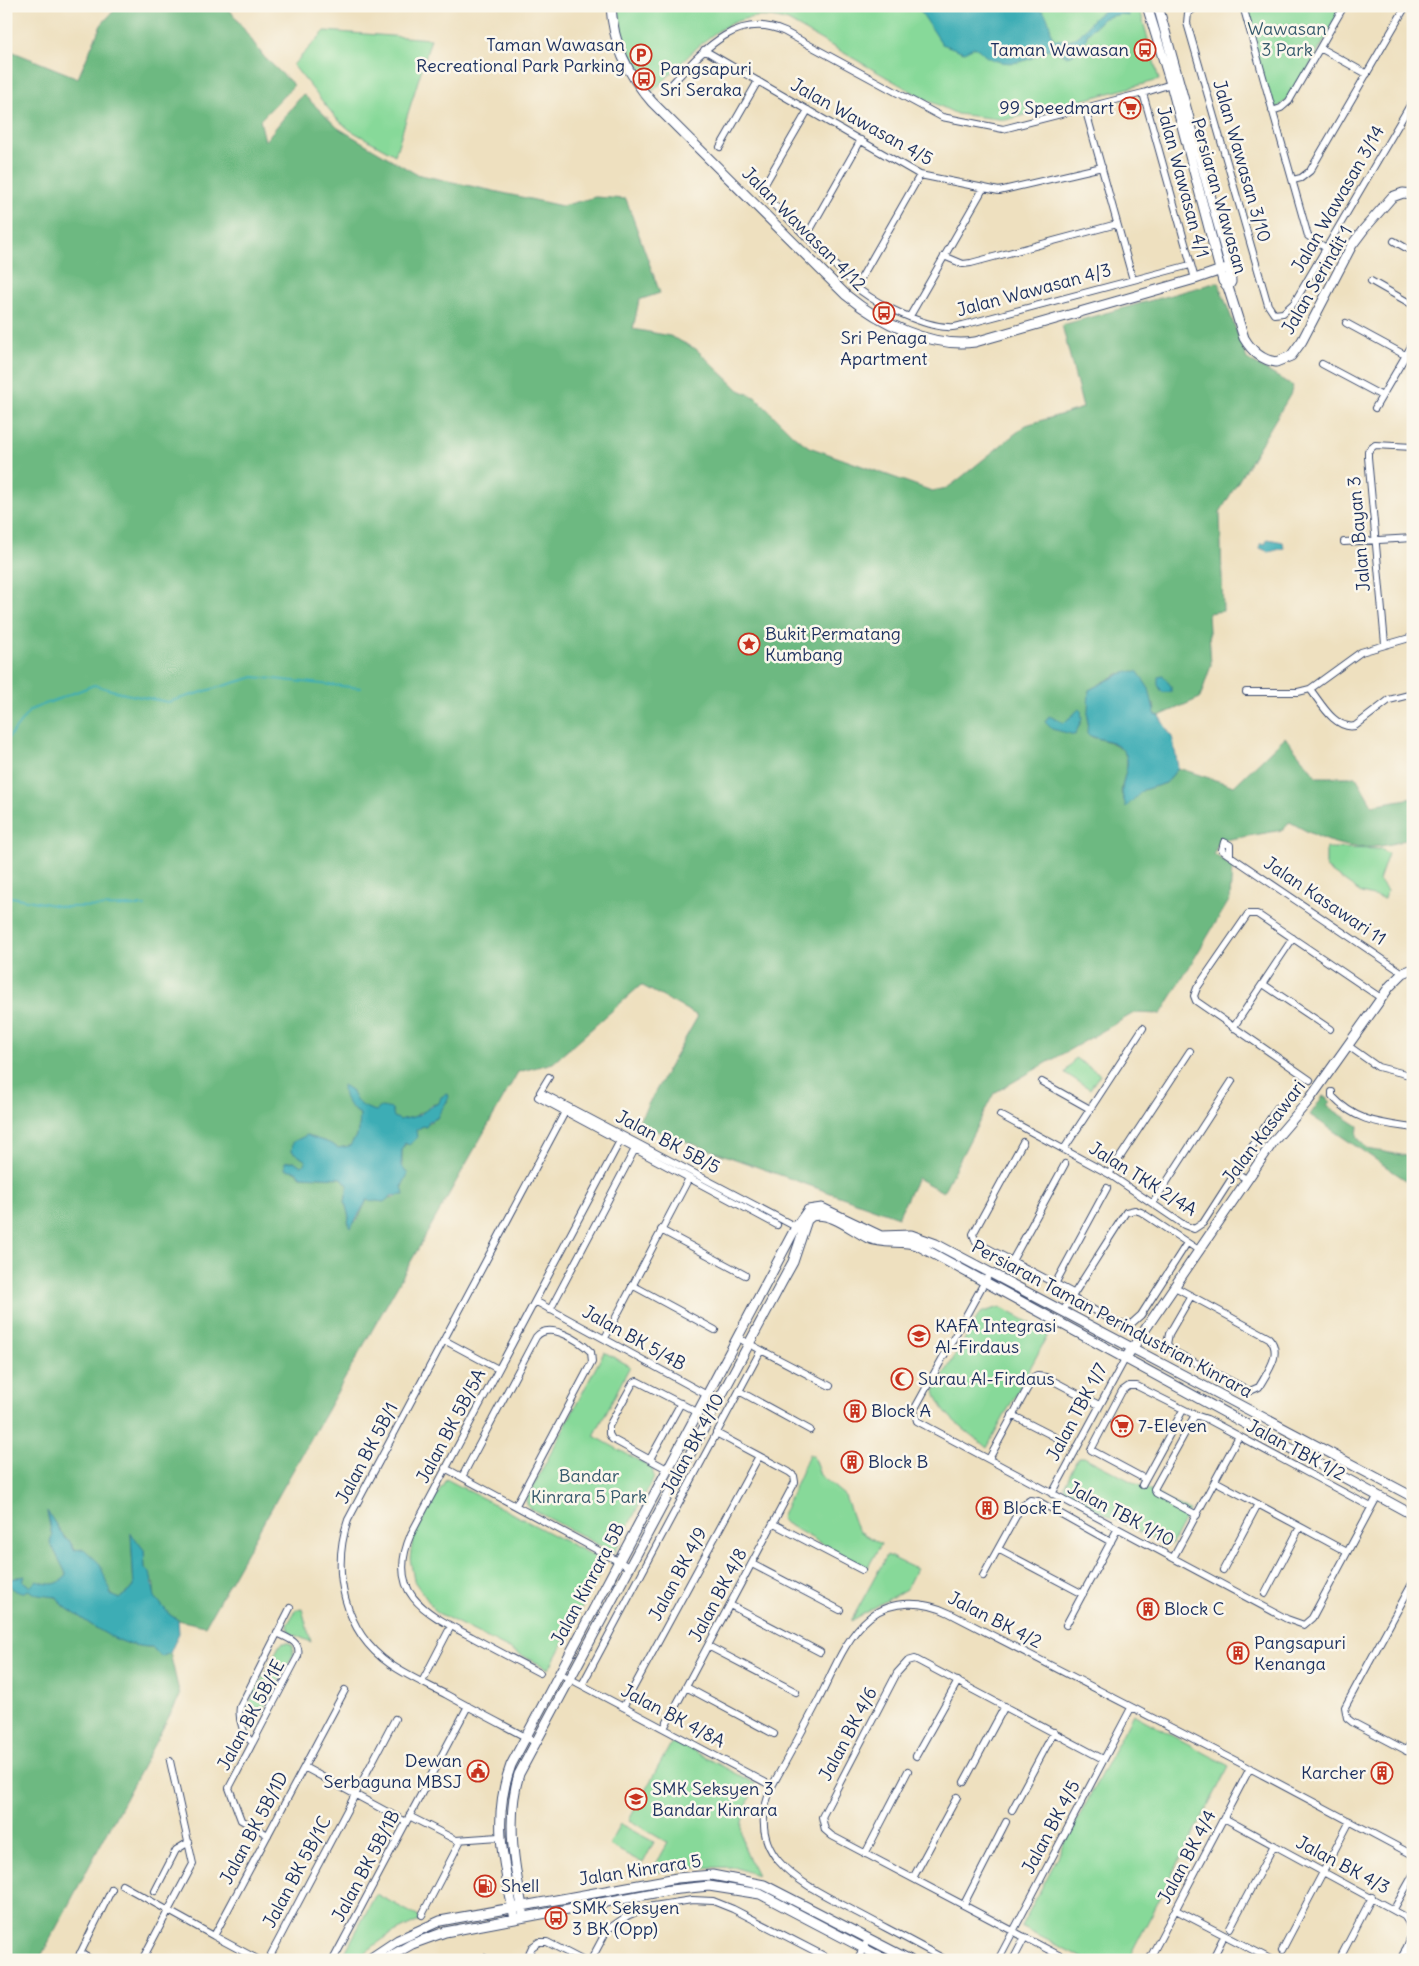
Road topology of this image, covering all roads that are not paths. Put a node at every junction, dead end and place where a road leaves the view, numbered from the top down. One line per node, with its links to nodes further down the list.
1 (611, 6): 37 (street, Jalan Wawasan 4/12)
2 (1149, 6): 14 (street, Persiaran Wawasan)
3 (1158, 6): 9 (street, Persiaran Wawasan)
4 (1165, 6): 9 (street)
5 (1198, 6): 43 (street, Jalan Wawasan 3/10)
6 (1243, 6): 20 (street)
7 (1344, 6): 10 (street)
8 (1406, 6): 12 (street)
9 (1162, 19): 14 (street, Persiaran Wawasan)
10 (1320, 48): 12 (street); 20 (street)
11 (704, 50): 13 (street, Jalan Wawasan 4/5); 15 (street); 18 (street)
12 (1367, 74): 25 (street)
13 (758, 81): 19 (street, Jalan Wawasan 4/5); 22 (street)
14 (1175, 83): 16 (street); 35 (street, Persiaran Wawasan); 36 (street, Persiaran Wawasan)
15 (670, 86)
16 (1143, 93): 18 (street); 34 (street, Jalan Wawasan 4/1)
17 (1413, 100): 31 (street, Jalan Wawasan 3/14)
18 (1086, 108): 23 (street)
19 (808, 110): 21 (street, Jalan Wawasan 4/5); 29 (street, Jalan Wawasan 4/3)
20 (1272, 111): 25 (street)
21 (861, 140): 24 (street, Jalan Wawasan 4/5); 29 (street)
22 (720, 147)
23 (1102, 167): 26 (street, Jalan Wawasan 4/5); 28 (street)
24 (920, 175): 26 (street, Jalan Wawasan 4/5); 40 (street)
25 (1293, 180): 31 (street)
26 (982, 190): 33 (street)
27 (1413, 194): 41 (street, Jalan Serindit 1)
28 (1117, 224): 33 (street); 38 (street)
29 (806, 237): 40 (street, Jalan Wawasan 4/3)
30 (1394, 241): 32 (street)
31 (1326, 248): 43 (street, Jalan Wawasan 3/14)
32 (1413, 252)
33 (944, 256): 44 (street)
34 (1190, 265): 37 (street, Jalan Wawasan 4/1); 38 (street, Jalan Wawasan 4/3)
35 (1230, 267): 36 (street, Jalan Wawasan 4/12); 41 (street, Persiaran Wawasan)
36 (1220, 271): 37 (street, Jalan Wawasan 4/12); 41 (street, Persiaran Wawasan)
37 (1195, 279)
38 (1133, 280): 44 (street, Jalan Wawasan 4/3)
39 (1371, 281): 42 (street)
40 (856, 287): 44 (street, Jalan Wawasan 4/3)
41 (1228, 287)
42 (1413, 305)
43 (1287, 311)
44 (910, 316)
45 (1346, 323): 47 (street)
46 (1413, 343): 47 (street)
47 (1405, 355): 49 (street)
48 (1322, 364): 49 (street)
49 (1382, 396): 50 (street)
50 (1375, 408)
51 (1413, 447): 53 (street, Jalan Bayan 3)
52 (1413, 538): 53 (street)
53 (1374, 541): 54 (street); 56 (street, Jalan Bayan 3)
54 (1344, 542)
55 (1413, 637): 56 (street)
56 (1385, 644): 57 (street)
57 (1310, 689): 58 (street); 59 (street)
58 (1246, 692)
59 (1413, 694)
60 (1230, 855): 63 (street, Jalan Kasawari 11)
61 (1293, 938): 64 (street); 65 (street); 67 (street)
62 (1413, 969): 63 (street, Jalan Kasawari)
63 (1403, 973): 65 (street, Jalan Kasawari)
64 (1263, 984): 67 (street); 68 (street)
65 (1380, 998): 69 (street, Jalan Kasawari)
66 (1143, 1028): 79 (street)
67 (1233, 1028): 73 (street)
68 (1330, 1029)
69 (1347, 1045): 72 (street); 91 (street, Jalan Kasawari)
70 (1190, 1051): 89 (street)
71 (549, 1076): 95 (street, Jalan BK 5B/5)
72 (1413, 1076)
73 (1310, 1080)
74 (1232, 1081): 93 (street)
75 (1042, 1082): 79 (street)
76 (1332, 1092): 82 (street)
77 (538, 1097): 80 (street, Jalan BK 5B/5)
78 (1277, 1108): 88 (street, Jalan TKK 2/4A)
79 (1090, 1109): 86 (street)
80 (565, 1112): 83 (street, Jalan BK 5B/5); 114 (street, Jalan BK 5B/1)
81 (1000, 1115): 86 (street, Jalan TKK 2/4A)
82 (1413, 1128)
83 (620, 1141): 85 (street, Jalan BK 5B/5); 108 (street, Jalan BK 5B/5A)
84 (1023, 1142): 99 (street)
85 (636, 1149): 90 (street, Jalan BK 5B/5); 109 (street)
86 (1064, 1149): 89 (street, Jalan TKK 2/4A)
87 (1065, 1164): 99 (street)
88 (1235, 1172): 91 (street); 93 (street, Jalan TKK 2/4A)
89 (1110, 1174): 93 (street, Jalan TKK 2/4A)
90 (689, 1178): 94 (street, Jalan BK 5B/5); 96 (street)
91 (1248, 1180): 98 (street, Jalan Kasawari)
92 (1107, 1188): 103 (street)
93 (1153, 1203)
94 (777, 1225)
95 (799, 1229): 100 (street, Persiaran Taman Perindustrian Kinrara); 102 (street, Persiaran Taman Perindustrian Kinrara); 113 (street, Jalan Kinrara 5B); 115 (street, Jalan Kinrara 5B)
96 (662, 1230): 101 (street); 104 (street)
97 (1187, 1243): 98 (street); 106 (street); 106 (street)
98 (1200, 1251): 105 (street, Jalan Kasawari)
99 (1012, 1261): 103 (street)
100 (990, 1272): 102 (street, Jalan TBK 1/10); 110 (street, Persiaran Taman Perindustrian Kinrara)
101 (745, 1275)
102 (984, 1283): 118 (street, Persiaran Taman Perindustrian Kinrara); 138 (street, Jalan TBK 1/10)
103 (1055, 1284): 106 (street)
104 (632, 1285): 111 (street); 112 (street)
105 (1175, 1287): 107 (street); 116 (street, Jalan Kasawari)
106 (1072, 1295): 110 (street)
107 (1191, 1296): 107 (street)
108 (535, 1301): 109 (street, Jalan BK 5/4B); 119 (street, Jalan BK 5B/5A)
109 (550, 1310): 112 (street, Jalan BK 5/4B)
110 (1063, 1311): 116 (street, Persiaran Taman Perindustrian Kinrara)
111 (715, 1330)
112 (605, 1338): 122 (street, Jalan BK 5/4B)
113 (738, 1338): 115 (street); 122 (street, Jalan Kinrara 5B)
114 (444, 1340): 119 (street); 179 (street, Jalan BK 5B/1)
115 (749, 1343): 117 (street); 123 (street, Jalan Kinrara 5B)
116 (1133, 1348): 118 (street, Jalan TBK 1/7); 145 (street, Persiaran Taman Perindustrian Kinrara)
117 (761, 1350): 120 (street); 121 (street, Jalan BK 4/10)
118 (1124, 1359): 125 (street, Jalan TBK 1/7); 144 (street, Persiaran Taman Perindustrian Kinrara)
119 (498, 1369): 139 (street, Jalan BK 5B/5A)
120 (830, 1386)
121 (739, 1391): 130 (street); 131 (street, Jalan BK 4/10)
122 (706, 1395): 123 (street, Jalan BK 5/4B); 127 (street, Jalan Kinrara 5B)
123 (718, 1401): 160 (street, Jalan Kinrara 5B)
124 (681, 1403): 127 (street); 137 (street); 137 (street)
125 (1099, 1405): 128 (street); 134 (street, Jalan TBK 1/7)
126 (1183, 1410): 129 (street, Jalan TBK 1/2); 135 (street, Jalan TBK 1/2); 135 (street)
127 (697, 1412): 140 (street, Jalan Kinrara 5B)
128 (1012, 1415): 133 (street); 138 (street)
129 (1195, 1415): 132 (street, Jalan TBK 1/2); 149 (street)
130 (810, 1430)
131 (716, 1433): 136 (street); 180 (street, Jalan BK 4/10)
132 (1239, 1436): 142 (street); 148 (street, Jalan TBK 1/2)
133 (1064, 1441)
134 (1079, 1444): 135 (street); 143 (street, Jalan TBK 1/7)
135 (1091, 1450)
136 (759, 1456): 151 (street, Jalan BK 4/8); 186 (street, Jalan BK 4/9)
137 (650, 1459): 140 (street)
138 (989, 1460): 143 (street, Jalan TBK 1/10)
139 (445, 1468): 141 (street); 171 (street, Jalan BK 5B/5A)
140 (667, 1469): 158 (street, Jalan Kinrara 5B)
141 (462, 1477): 147 (street); 147 (street)
142 (1215, 1481): 146 (street); 149 (street)
143 (1052, 1494): 153 (street, Jalan TBK 1/10)
144 (1378, 1496): 148 (street); 150 (street, Persiaran Taman Perindustrian Kinrara)
145 (1413, 1497)
146 (1258, 1504): 152 (street); 162 (street)
147 (516, 1505): 158 (street)
148 (1371, 1508): 156 (street)
149 (1196, 1515): 157 (street)
150 (1413, 1515)
151 (774, 1524): 159 (street, Jalan BK 4/8); 161 (street)
152 (1300, 1527): 156 (street); 166 (street)
153 (1117, 1530): 154 (street); 157 (street, Jalan TBK 1/10)
154 (1111, 1542): 155 (street); 165 (street)
155 (998, 1549): 163 (street); 165 (street)
156 (1347, 1552): 157 (street, Jalan TBK 1/10)
157 (1173, 1558)
158 (618, 1561): 160 (street); 176 (street, Jalan Kinrara 5B)
159 (752, 1564): 167 (street, Jalan BK 4/8); 169 (street)
160 (629, 1567): 177 (street, Jalan Kinrara 5B)
161 (862, 1570)
162 (1223, 1570)
163 (983, 1576)
164 (1413, 1582): 196 (street)
165 (1083, 1594): 170 (street)
166 (1265, 1594)
167 (730, 1605): 173 (street, Jalan BK 4/8); 174 (street)
168 (290, 1608): 172 (street)
169 (840, 1610)
170 (1066, 1625)
171 (451, 1626): 175 (street, Jalan BK 5B/5A); 179 (street)
172 (278, 1633): 194 (street); 194 (street, Jalan BK 5B/1E)
173 (708, 1646): 181 (street, Jalan BK 4/8); 183 (street)
174 (820, 1652)
175 (540, 1673)
176 (559, 1673): 177 (street, Jalan BK 4/8A); 192 (street, Jalan Kinrara 5B)
177 (569, 1678): 180 (street, Jalan BK 4/8A); 195 (street, Jalan Kinrara 5B)
178 (958, 1681): 185 (street, Jalan BK 4/6); 198 (street); 218 (street, Jalan BK 4/6)
179 (422, 1682): 184 (street, Jalan BK 5B/1)
180 (582, 1685): 186 (street, Jalan BK 4/8A)
181 (686, 1687): 189 (street, Jalan BK 4/8); 191 (street)
182 (345, 1690): 201 (street, Jalan BK 5B/1D)
183 (796, 1692)
184 (468, 1706): 192 (street, Jalan BK 5B/1); 210 (street, Jalan BK 5B/1B)
185 (1005, 1706): 190 (street, Jalan BK 4/6); 204 (street)
186 (624, 1707): 189 (street, Jalan BK 4/8A)
187 (1131, 1708): 199 (street, Jalan BK 4/5); 202 (street, Jalan BK 4/2); 205 (street, Jalan BK 4/2)
188 (396, 1719): 206 (street, Jalan BK 5B/1C)
189 (664, 1728): 205 (street, Jalan BK 4/8A)
190 (1054, 1732): 199 (street, Jalan BK 4/6); 208 (street)
191 (774, 1734)
192 (525, 1736): 195 (street, Jalan BK 5B/1); 214 (street, Jalan Kinrara 5B)
193 (1413, 1739): 196 (street)
194 (252, 1742): 213 (street, Jalan BK 5B/1E)
195 (535, 1742): 226 (street, Jalan Kinrara 5B)
196 (1406, 1751): 197 (street)
197 (1413, 1754)
198 (916, 1756)
199 (1103, 1759): 239 (street, Jalan BK 4/5)
200 (170, 1761): 216 (street)
201 (304, 1767): 206 (street); 213 (street, Jalan BK 5B/1D)
202 (1250, 1768): 209 (street, Jalan BK 4/4); 211 (street, Jalan BK 4/2)
203 (908, 1771): 218 (street)
204 (964, 1782)
205 (772, 1786): 263 (street, Jalan BK 4/2)
206 (356, 1795): 210 (street); 252 (street, Jalan BK 5B/1C)
207 (957, 1797): 222 (street)
208 (1012, 1810)
209 (1224, 1818): 217 (street, Jalan BK 4/3); 233 (street, Jalan BK 4/4)
210 (408, 1819): 215 (street); 253 (street, Jalan BK 5B/1B)
211 (1350, 1821): 219 (street, Jalan BK 4/2); 220 (street)
212 (1006, 1822): 230 (street)
213 (268, 1835): 240 (street, Jalan BK 5B/1D)
214 (499, 1837): 215 (street); 227 (street, Jalan Kinrara 5B)
215 (461, 1840): 236 (street)
216 (189, 1842): 225 (street); 234 (street)
217 (1274, 1845): 220 (street, Jalan BK 4/3); 238 (street)
218 (865, 1854): 222 (street, Jalan BK 4/6)
219 (1413, 1855)
220 (1323, 1872): 228 (street, Jalan BK 4/3); 245 (street)
221 (1413, 1874): 232 (street)
222 (914, 1878): 230 (street, Jalan BK 4/6)
223 (122, 1885): 234 (street)
224 (112, 1889): 248 (street)
225 (155, 1891)
226 (519, 1891): 229 (street); 231 (street, Jalan Kinrara 5B)
227 (509, 1892): 231 (street, Jalan Kinrara 5B); 235 (street)
228 (1372, 1898): 232 (street, Jalan BK 4/3); 270 (street)
229 (541, 1903): 231 (street, Jalan Kinrara 5); 242 (street, Jalan Kinrara 5)
230 (964, 1904): 239 (street, Jalan BK 4/6)
231 (517, 1908): 235 (street, Jalan Kinrara 5); 237 (street, Jalan Kinrara 5B)
232 (1394, 1909): 246 (street, Jalan BK 4/3)
233 (1176, 1910): 267 (street, Jalan BK 4/4); 269 (street)
234 (167, 1911): 240 (street); 250 (street)
235 (493, 1912): 254 (street, Jalan Kinrara 5)
236 (422, 1915)
237 (519, 1918): 244 (street, Jalan Kinrara 5); 255 (street, Jalan Kinrara 5)
238 (1230, 1928)
239 (1013, 1931): 241 (street, Jalan BK 4/6); 264 (street, Jalan BK 4/5)
240 (214, 1936): 251 (street)
241 (1026, 1937): 265 (street); 266 (street, Jalan BK 4/6)
242 (869, 1938): 244 (street); 262 (street, Jalan Kinrara 5)
243 (1222, 1940): 268 (street)
244 (863, 1948): 260 (street); 261 (street, Jalan Kinrara 5)
245 (1282, 1950)
246 (1406, 1950): 247 (street); 271 (street, Jalan BK 4/3)
247 (1413, 1954)
248 (78, 1956): 249 (street)
249 (92, 1960)
250 (142, 1960)
251 (258, 1960)
252 (268, 1960)
253 (333, 1960)
254 (368, 1960)
255 (384, 1960)
256 (526, 1960): 257 (street)
257 (582, 1960)
258 (591, 1960): 259 (street)
259 (832, 1960)
260 (857, 1960)
261 (886, 1960)
262 (910, 1960)
263 (946, 1960)
264 (998, 1960)
265 (1014, 1960)
266 (1068, 1960)
267 (1149, 1960)
268 (1212, 1960)
269 (1272, 1960)
270 (1339, 1960)
271 (1400, 1960)

